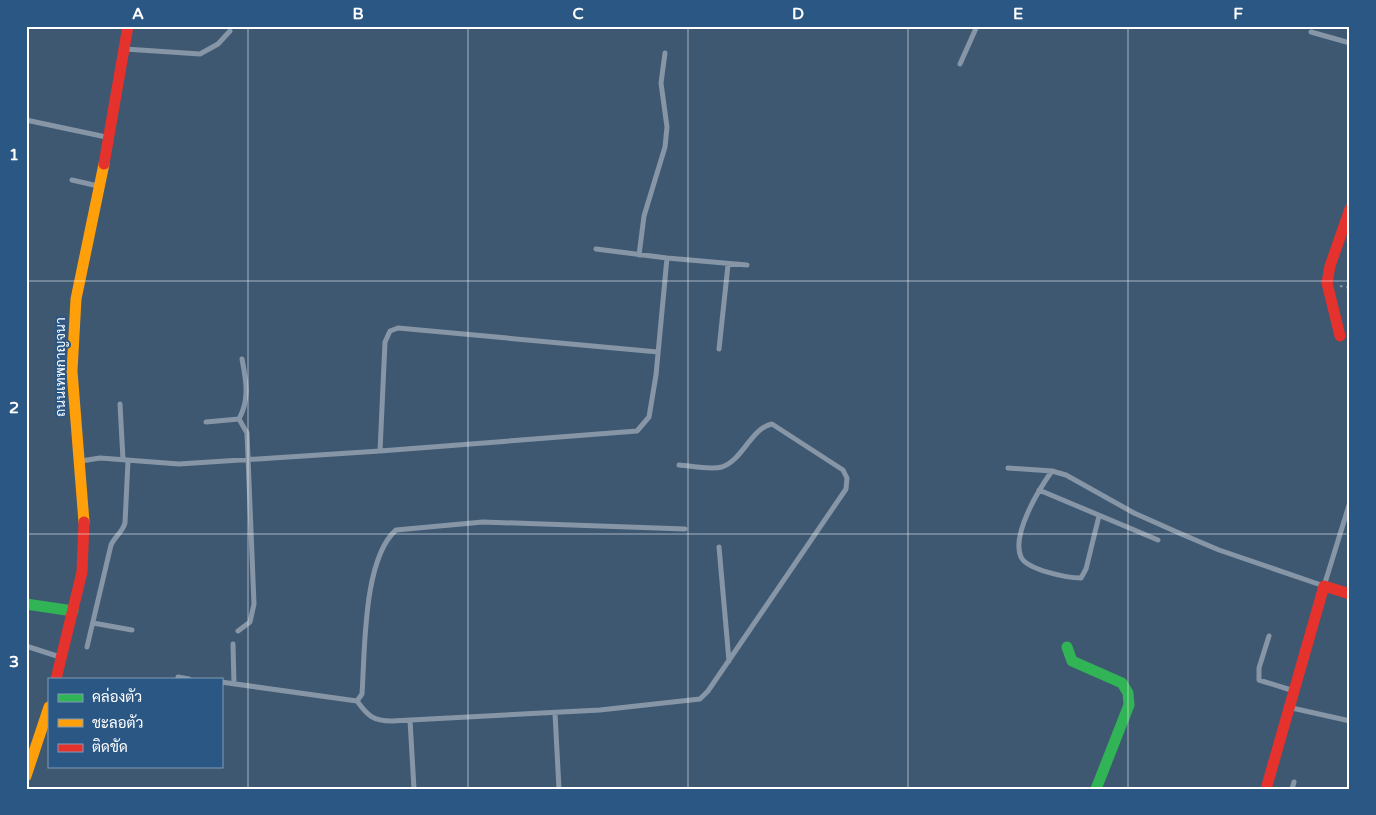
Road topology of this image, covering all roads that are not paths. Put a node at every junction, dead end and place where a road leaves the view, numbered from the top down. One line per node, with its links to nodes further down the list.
1 (128, 26): 6 (street, ถนนเทพกาญจนา)
2 (976, 26): 8 (lane)
3 (230, 31): 6 (lane)
4 (1311, 32): 5 (lane)
5 (1350, 43)
6 (124, 49): 10 (street, ถนนเทพกาญจนา)
7 (665, 53): 15 (lane)
8 (960, 64)
9 (26, 120): 10 (lane)
10 (109, 138): 12 (street, ถนนเทพกาญจนา)
11 (72, 180): 12 (lane)
12 (99, 186): 29 (street, ถนนเทพกาญจนา)
13 (1350, 208): 19 (street)
14 (596, 249): 15 (lane)
15 (639, 255): 16 (lane)
16 (667, 258): 17 (lane); 21 (lane)
17 (728, 265): 18 (lane); 20 (lane)
18 (747, 265)
19 (1340, 336)
20 (719, 349)
21 (658, 352): 26 (lane); 26 (lane)
22 (242, 359): 24 (lane)
23 (120, 404): 28 (lane)
24 (239, 418): 25 (lane); 27 (lane)
25 (206, 422)
26 (380, 451): 27 (lane)
27 (248, 459): 28 (lane); 45 (lane)
28 (125, 460): 29 (lane); 43 (lane)
29 (80, 461): 42 (street, ถนนเทพกาญจนา)
30 (679, 465): 52 (lane)
31 (1008, 468): 32 (lane)
32 (1052, 472): 33 (lane); 39 (lane)
33 (1038, 490): 35 (lane); 35 (lane)
34 (1350, 502): 39 (lane)
35 (1099, 516): 37 (lane)
36 (685, 529): 57 (lane)
37 (1158, 540)
38 (719, 547): 52 (lane)
39 (1324, 586): 40 (street); 56 (street)
40 (1350, 594)
41 (26, 604): 42 (street)
42 (73, 612): 51 (street, ถนนเทพกาญจนา)
43 (93, 622): 44 (lane); 49 (lane)
44 (132, 630)
45 (238, 630)
46 (1269, 636): 56 (lane)
47 (233, 644): 55 (lane)
48 (26, 646): 51 (lane)
49 (87, 647)
50 (1067, 647): 67 (street)
51 (61, 657): 53 (street, ถนนเทพกาญจนา)
52 (729, 661): 60 (lane)
53 (56, 678)
54 (222, 682): 55 (lane)
55 (234, 684): 57 (lane)
56 (1292, 690): 58 (street)
57 (357, 701): 61 (lane)
58 (1288, 707): 62 (lane); 68 (street)
59 (48, 710): 63 (street)
60 (555, 713): 61 (lane); 66 (lane)
61 (410, 720): 65 (lane)
62 (1350, 721)
63 (26, 776)
64 (1294, 782): 69 (lane)
65 (414, 789)
66 (559, 789)
67 (1096, 789)
68 (1266, 789)
69 (1292, 789)

